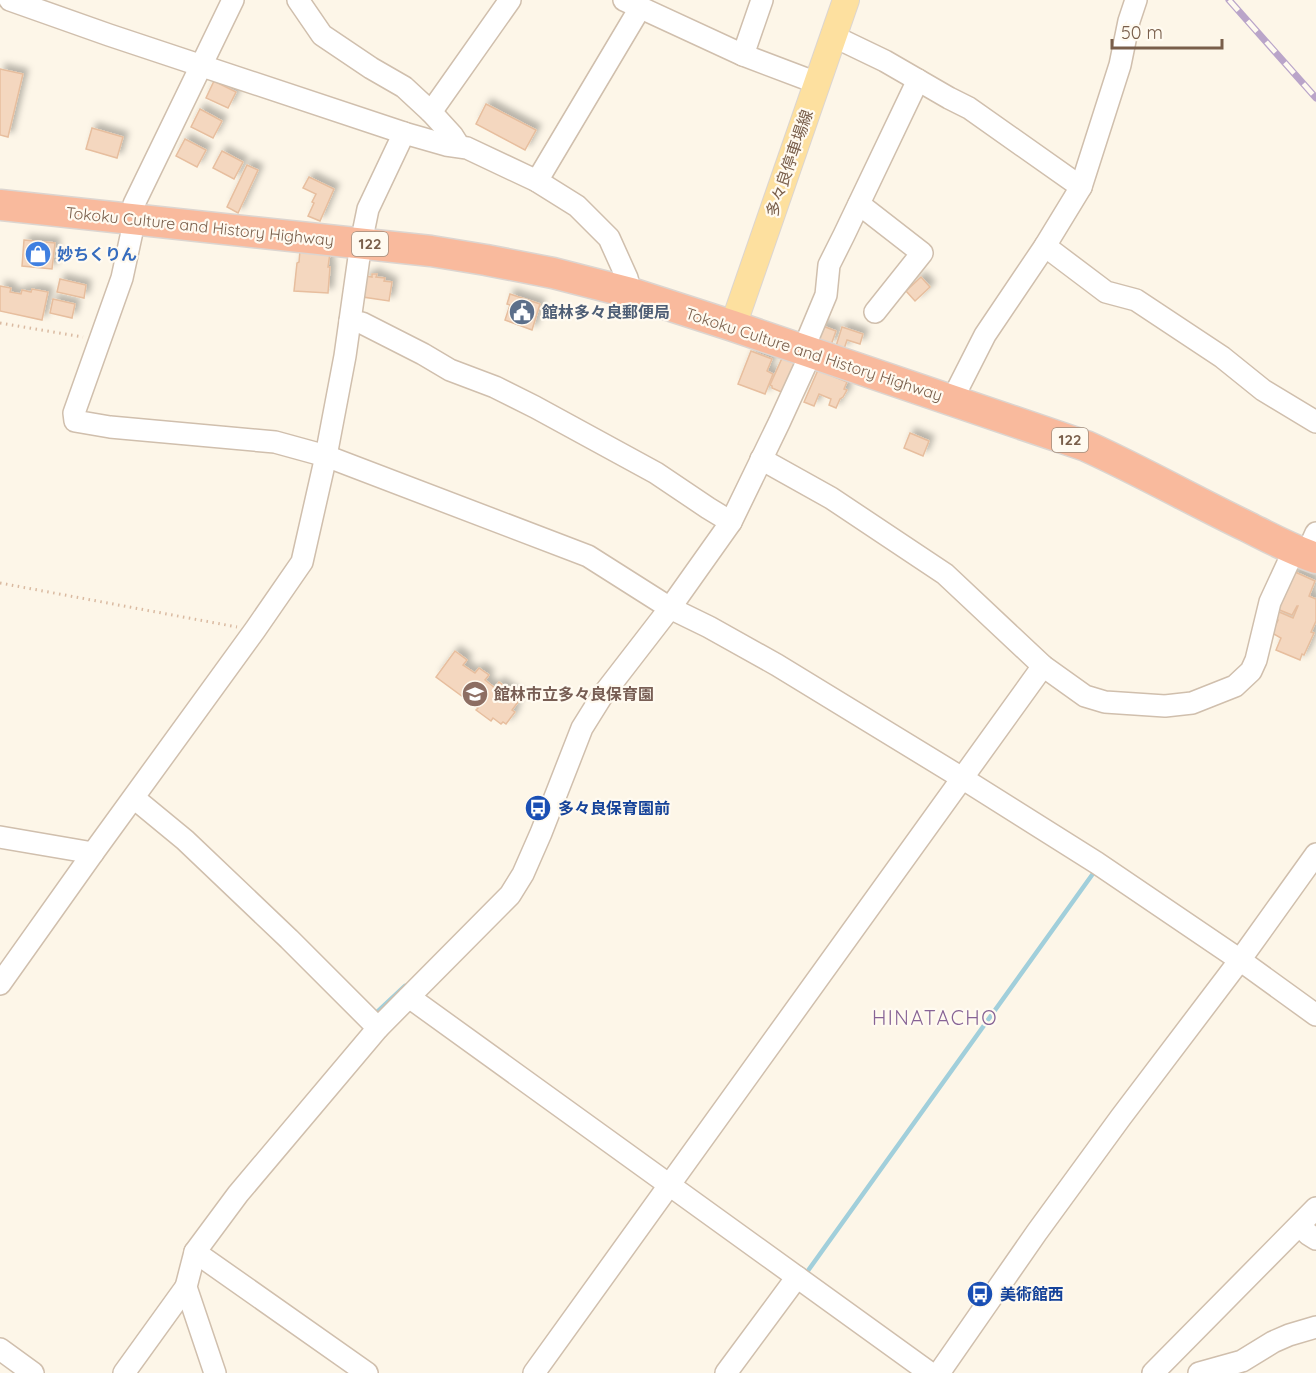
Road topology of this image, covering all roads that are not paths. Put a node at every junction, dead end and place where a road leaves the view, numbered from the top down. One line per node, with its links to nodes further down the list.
1 (10, 0): 11 (street)
2 (233, 0): 11 (street)
3 (298, 0): 14 (street)
4 (510, 0): 14 (street)
5 (762, 0): 10 (street)
6 (846, 0): 9 (main road, 多々良停車場線)
7 (1136, 0): 18 (street)
8 (633, 3): 10 (street); 17 (street)
9 (833, 36): 12 (street); 13 (main road, 多々良停車場線)
10 (743, 55): 13 (street)
11 (201, 65): 15 (street); 21 (street)
12 (918, 80): 18 (street); 19 (street)
13 (817, 83): 27 (main road, 多々良停車場線)
14 (431, 112): 16 (street)
15 (404, 133): 16 (street); 22 (street)
16 (459, 146): 17 (street)
17 (537, 181): 24 (street)
18 (1081, 187): 23 (street)
19 (859, 204): 25 (street); 28 (street)
20 (0, 205): 21 (highway, Tokoku Culture and History Highway / 122)
21 (135, 218): 22 (highway, Tokoku Culture and History Highway / 122); 31 (street)
22 (361, 243): 24 (highway, Tokoku Culture and History Highway / 122); 26 (street)
23 (1045, 246): 29 (street); 30 (street)
24 (631, 293): 27 (highway, Tokoku Culture and History Highway / 122)
25 (875, 312)
26 (350, 321): 31 (street); 33 (street)
27 (733, 326): 28 (highway, Tokoku Culture and History Highway / 122)
28 (807, 351): 29 (highway, Tokoku Culture and History Highway / 122); 32 (street)
29 (952, 400): 34 (highway, Tokoku Culture and History Highway / 122)
30 (1316, 422)
31 (326, 456): 35 (street); 38 (street)
32 (761, 459): 33 (street); 36 (street)
33 (731, 522): 35 (street)
34 (1308, 549): 36 (street)
35 (670, 608): 37 (street); 44 (street)
36 (1043, 666): 37 (street)
37 (962, 778): 42 (street); 47 (street)
38 (134, 798): 40 (street); 46 (street)
39 (0, 837): 40 (street)
40 (93, 853): 43 (street)
41 (1316, 854): 42 (street)
42 (1240, 960): 45 (street); 63 (street)
43 (0, 984)
44 (409, 997): 46 (street); 47 (street)
45 (1316, 1015)
46 (378, 1028): 51 (street)
47 (668, 1185): 52 (street); 60 (street)
48 (1316, 1208): 49 (street)
49 (1300, 1224): 50 (street); 64 (street)
50 (1316, 1239)
51 (195, 1252): 53 (street); 59 (street)
52 (797, 1277): 61 (street); 62 (street)
53 (186, 1287): 57 (street); 58 (street)
54 (1316, 1327): 65 (street)
55 (0, 1349): 56 (street)
56 (33, 1373)
57 (124, 1373)
58 (215, 1373)
59 (367, 1373)
60 (534, 1373)
61 (726, 1373)
62 (930, 1373)
63 (939, 1373)
64 (1153, 1373)
65 (1199, 1373)

